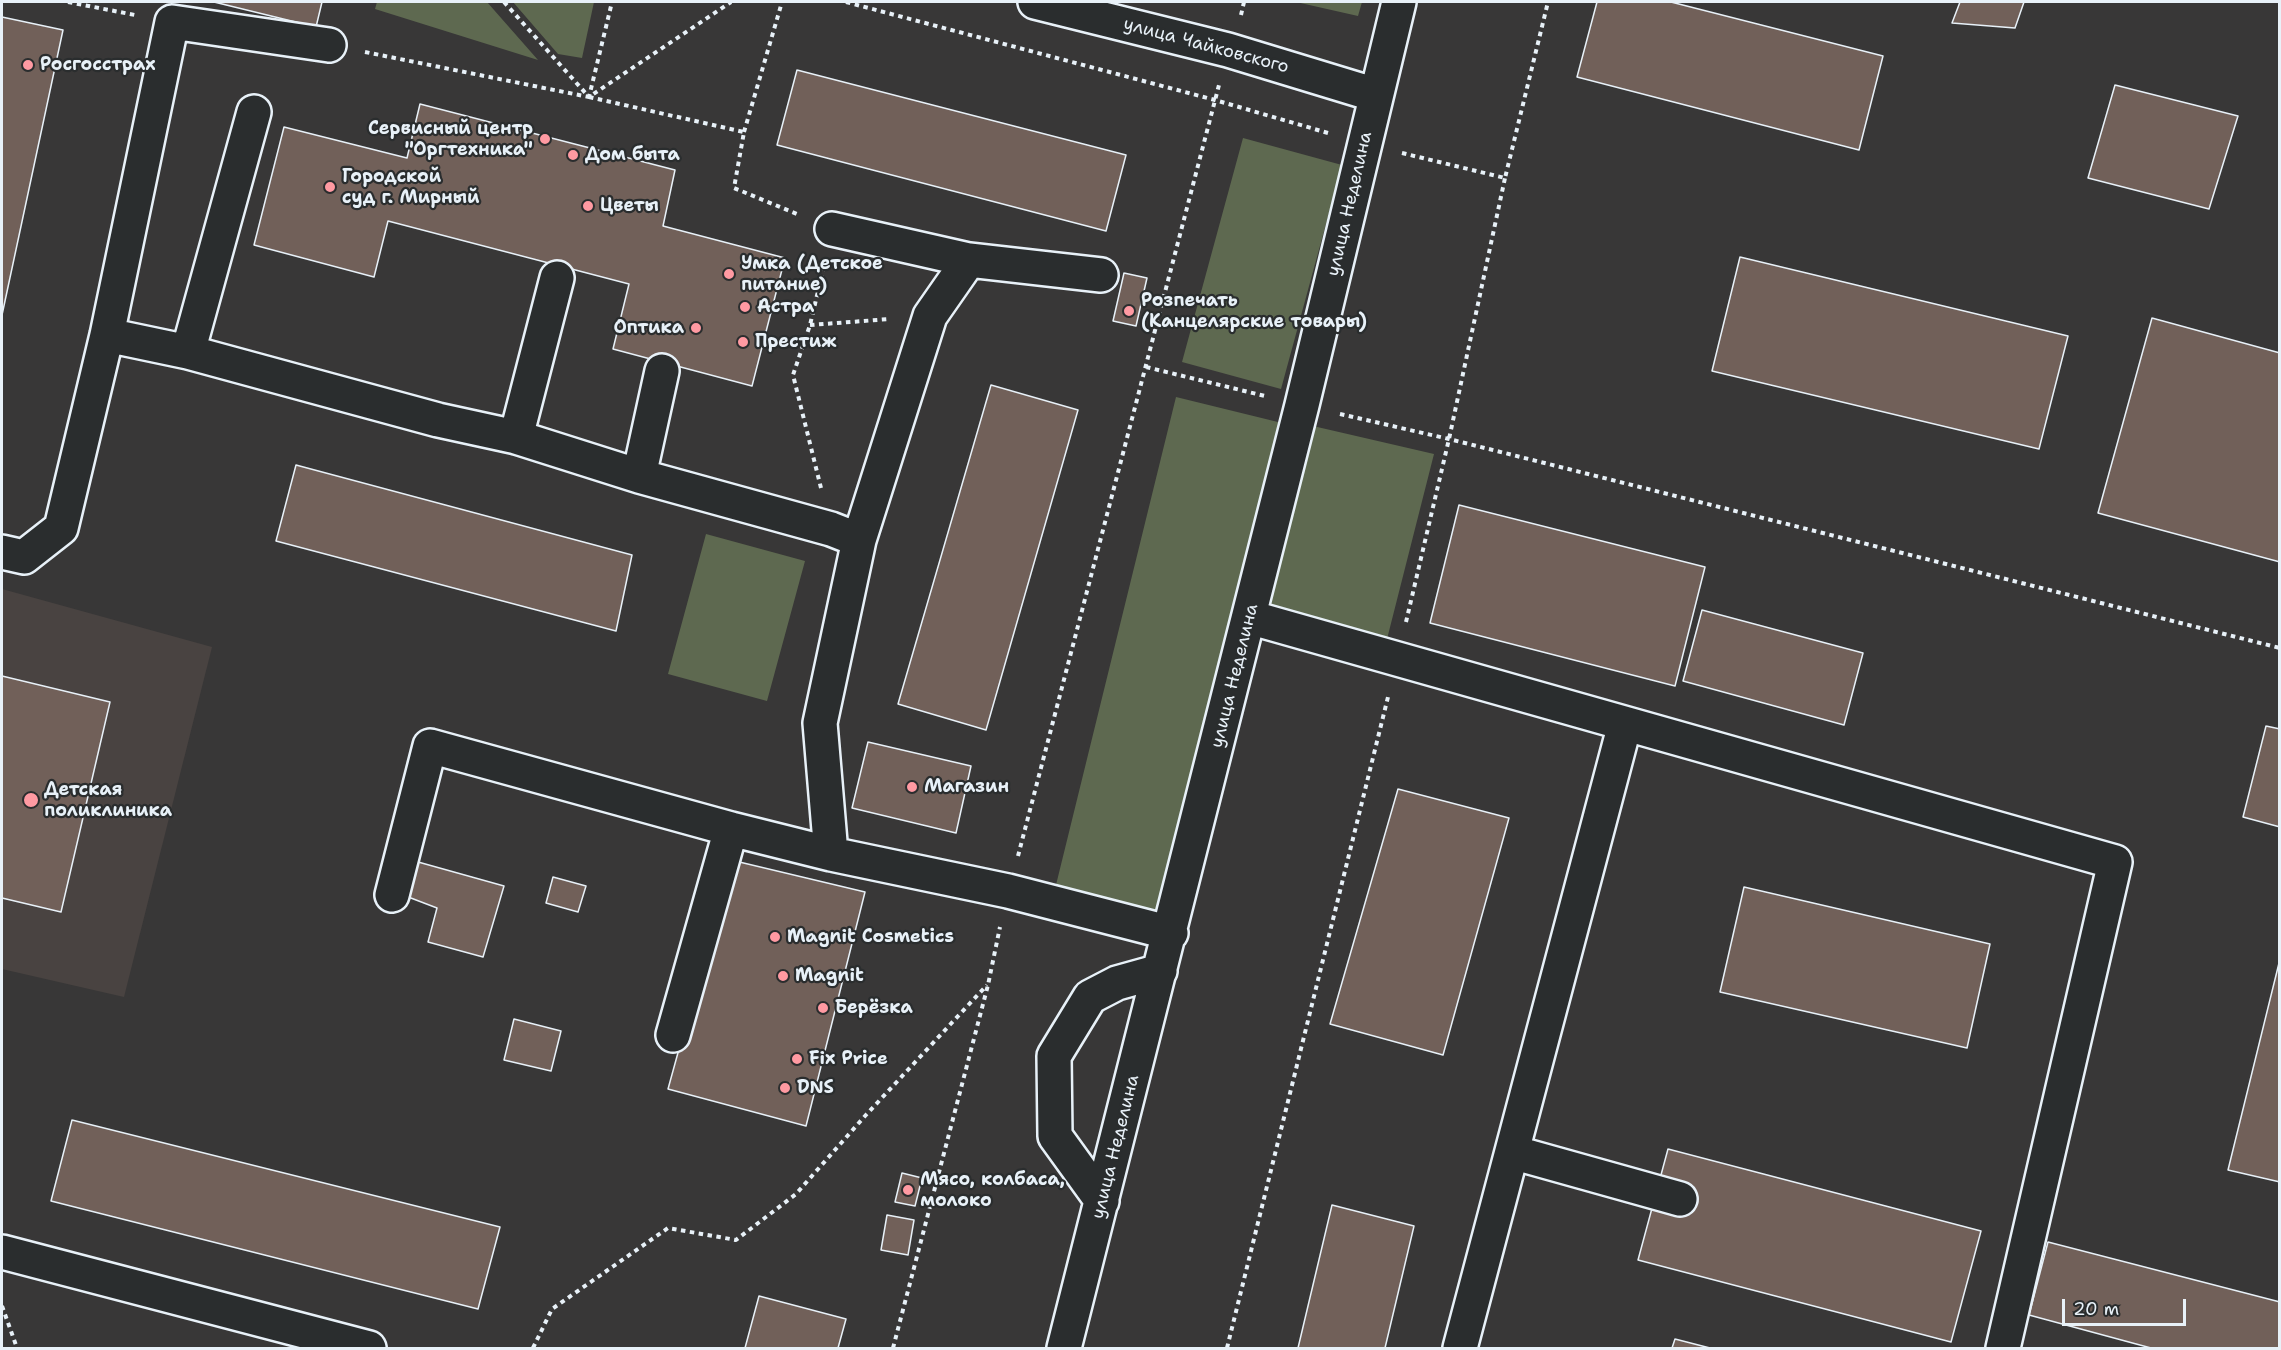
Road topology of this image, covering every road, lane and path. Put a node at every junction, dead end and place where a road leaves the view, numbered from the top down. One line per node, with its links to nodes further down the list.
1 (68, 2): 10 (path)
2 (504, 2): 14 (path)
3 (612, 2): 14 (path)
4 (731, 2): 14 (path)
5 (782, 2): 17 (path)
6 (846, 2): 15 (path)
7 (1035, 2): 12 (street, улица Чайковского)
8 (1399, 2): 13 (street, улица Неделина)
9 (1548, 2): 19 (path)
10 (172, 22): 11 (street); 26 (street)
11 (329, 45): 14 (path)
12 (1228, 50): 13 (street, улица Чайковского); 15 (path)
13 (1376, 95): 18 (street, улица Неделина)
14 (589, 97): 17 (path)
15 (1215, 100): 18 (path); 28 (path)
16 (254, 112): 27 (street)
17 (744, 132): 20 (path)
18 (1364, 144): 19 (path); 30 (street, улица Неделина)
19 (1505, 178): 32 (path)
20 (832, 229): 21 (street); 25 (path)
21 (969, 260): 22 (street); 24 (street)
22 (1101, 275)
23 (557, 278): 31 (street)
24 (930, 316): 25 (path); 34 (street)
25 (810, 325): 34 (path)
26 (107, 335): 27 (street); 35 (street)
27 (188, 352): 31 (street)
28 (1146, 368): 30 (path); 42 (path)
29 (662, 371): 33 (street)
30 (1302, 405): 32 (path); 36 (street, улица Неделина)
31 (516, 436): 33 (street)
32 (1449, 439): 37 (path); 38 (path)
33 (639, 476): 34 (street)
34 (845, 534): 41 (street)
35 (2, 552)
36 (1249, 617): 38 (street); 44 (street, улица Неделина)
37 (2280, 648)
38 (1398, 659): 39 (street); 58 (path)
39 (1625, 724): 48 (street); 60 (street)
40 (731, 829): 41 (street); 43 (street); 47 (street)
41 (831, 854): 42 (street)
42 (1008, 891): 44 (street); 46 (path)
43 (392, 895)
44 (1170, 933): 45 (street, улица Неделина)
45 (1160, 971): 50 (street, улица Неделина); 50 (street)
46 (988, 985): 55 (path); 56 (path)
47 (673, 1035)
48 (1512, 1152): 49 (street); 59 (street)
49 (1680, 1199)
50 (1102, 1202): 57 (street, улица Неделина)
51 (2, 1252): 54 (street)
52 (2, 1306): 53 (path)
53 (17, 1348)
54 (369, 1348)
55 (533, 1348)
56 (893, 1348)
57 (1064, 1348)
58 (1227, 1348)
59 (1460, 1348)
60 (2003, 1348)

